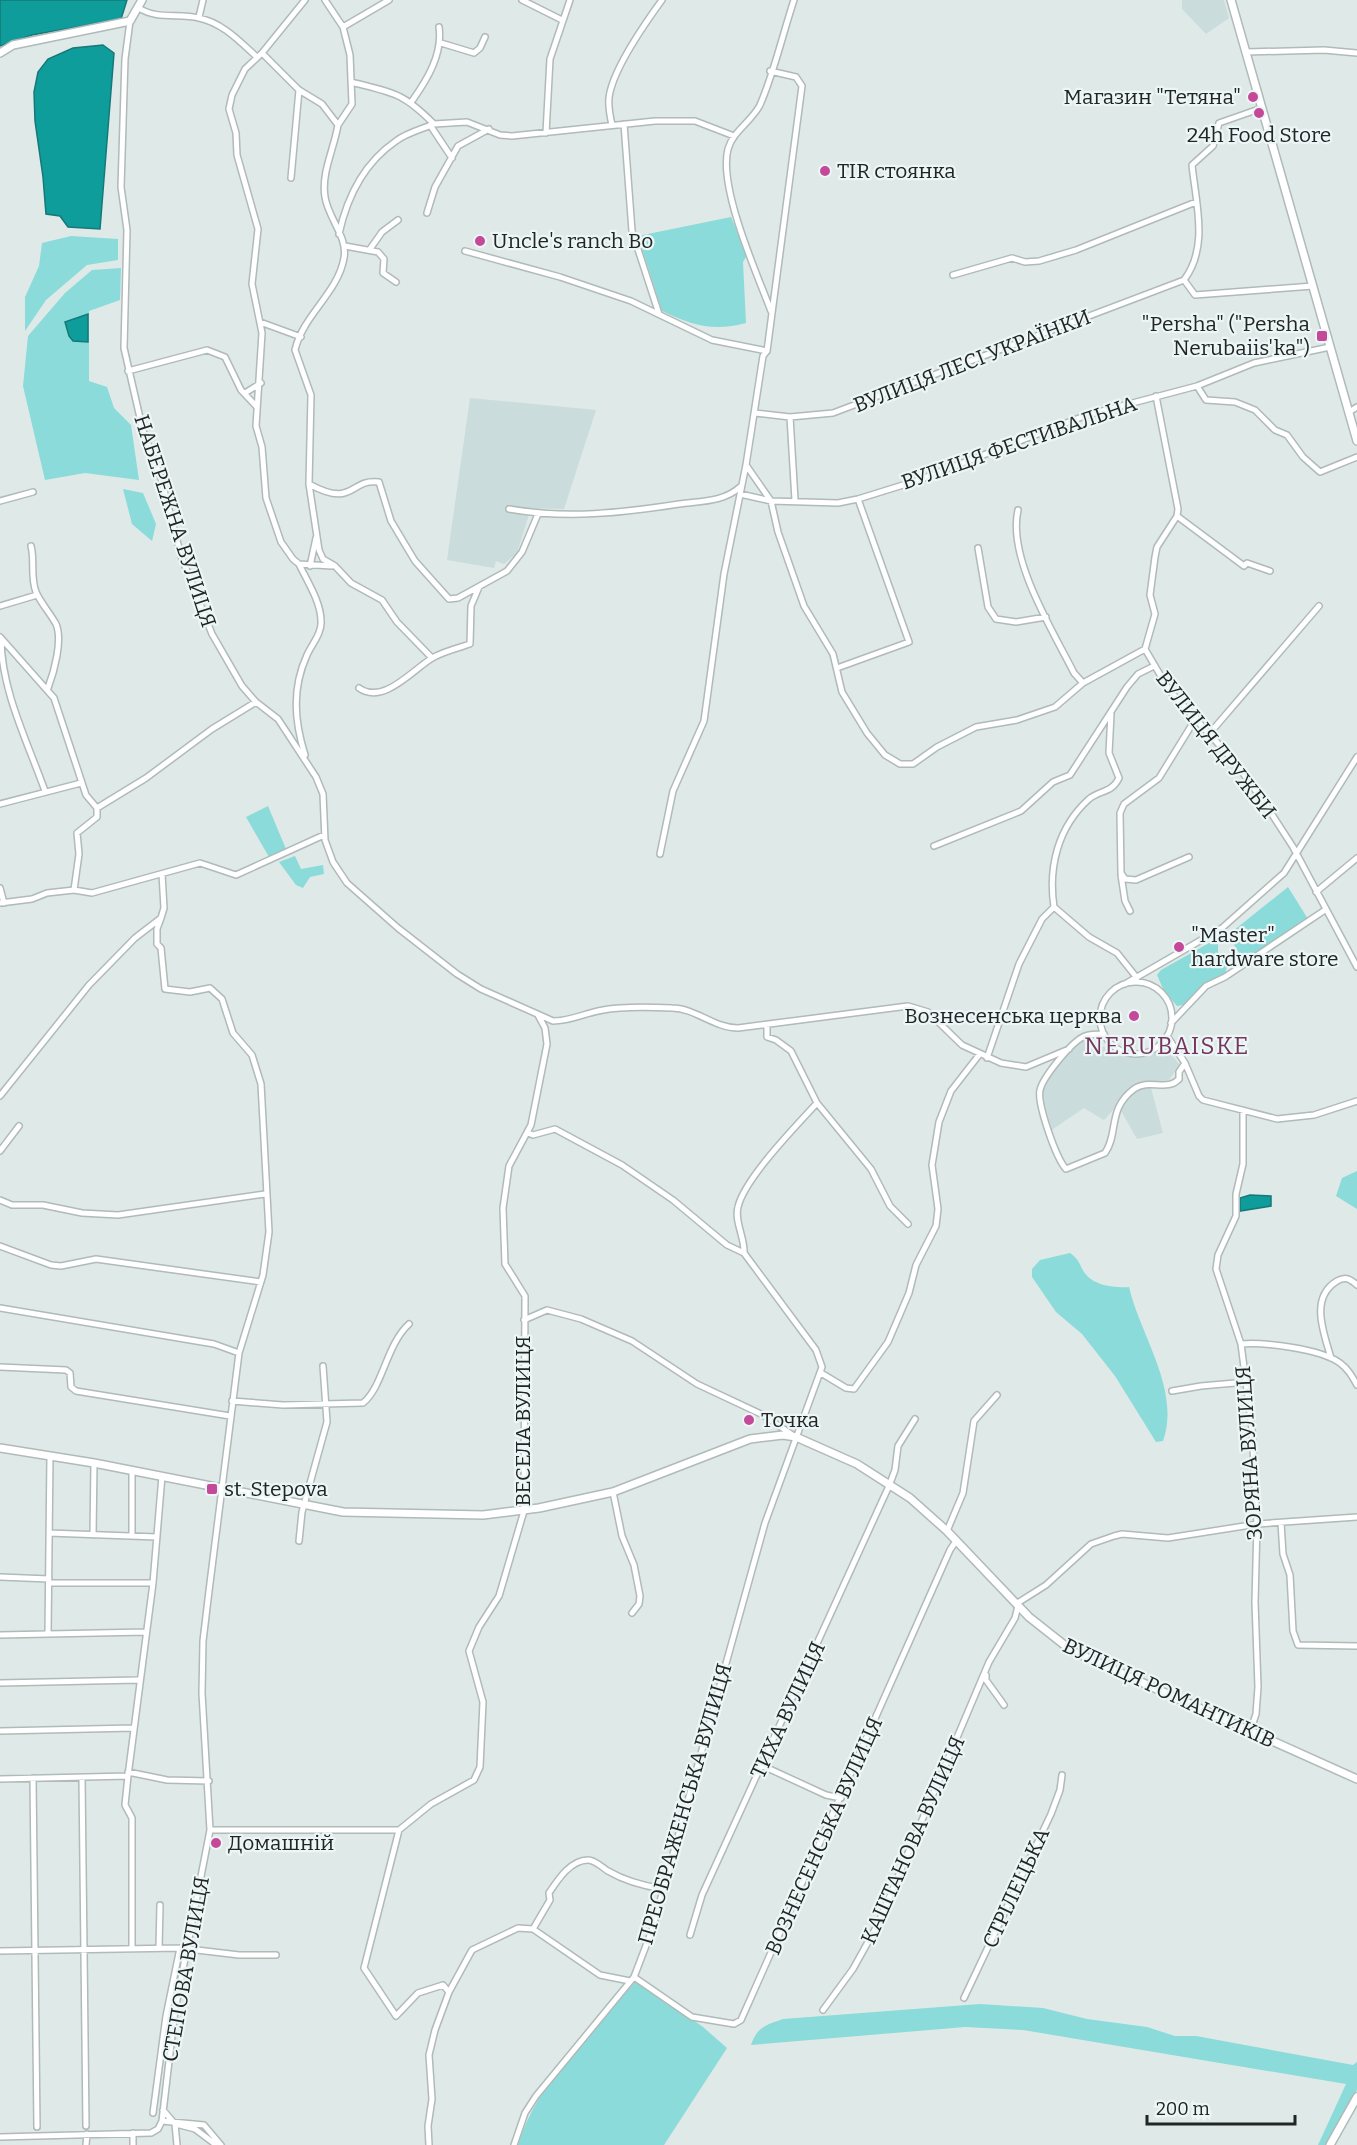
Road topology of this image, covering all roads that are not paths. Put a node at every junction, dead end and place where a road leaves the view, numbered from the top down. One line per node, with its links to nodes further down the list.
1 (142, 0): 11 (street)
2 (203, 0): 12 (street)
3 (305, 0): 22 (street)
4 (325, 0): 15 (street)
5 (389, 0): 15 (street)
6 (522, 0): 13 (street)
7 (570, 0): 13 (street)
8 (662, 0): 31 (street)
9 (794, 0): 23 (street)
10 (1231, 0): 19 (street)
11 (140, 8): 12 (street); 14 (street)
12 (199, 17): 22 (street)
13 (562, 20): 33 (street)
14 (130, 21): 20 (street); 54 (street, НАБЕРЕЖНА ВУЛИЦЯ)
15 (343, 27): 24 (street)
16 (439, 27): 18 (street)
17 (485, 37): 18 (street)
18 (441, 43): 26 (street)
19 (1246, 52): 21 (street); 27 (street)
20 (0, 53)
21 (1357, 53)
22 (259, 55): 25 (street); 50 (street)
23 (770, 71): 34 (street); 49 (street)
24 (351, 82): 26 (street); 30 (street)
25 (299, 90): 30 (street); 36 (street)
26 (412, 101): 28 (street)
27 (1262, 108): 37 (street); 47 (street)
28 (432, 124): 32 (street); 35 (street); 40 (street)
29 (624, 124): 31 (street); 34 (street); 48 (street)
30 (338, 125): 40 (street)
31 (612, 125): 33 (street)
32 (489, 129): 33 (street); 35 (street)
33 (546, 133)
34 (734, 136): 49 (street)
35 (452, 158): 38 (street)
36 (291, 178)
37 (1196, 202): 44 (street); 45 (street)
38 (427, 213)
39 (398, 220): 42 (street)
40 (339, 234): 41 (street)
41 (345, 246): 42 (street); 51 (street)
42 (370, 249): 46 (street)
43 (465, 251): 48 (street)
44 (954, 275)
45 (1184, 280): 47 (street); 63 (street, ВУЛИЦЯ ЛЕСІ УКРАЇНКИ)
46 (396, 282)
47 (1313, 286): 52 (street)
48 (659, 315): 53 (street)
49 (772, 315): 53 (street)
50 (260, 322): 51 (street); 55 (street)
51 (301, 337): 67 (street)
52 (1330, 347): 56 (street, ВУЛИЦЯ ФЕСТИВАЛЬНА); 61 (street)
53 (767, 351): 62 (street)
54 (128, 371): 57 (street); 98 (street, НАБЕРЕЖНА ВУЛИЦЯ)
55 (261, 383): 57 (street); 59 (street)
56 (1197, 386): 58 (street, ВУЛИЦЯ ФЕСТИВАЛЬНА); 65 (street)
57 (245, 393): 59 (street)
58 (1156, 396): 70 (street, ВУЛИЦЯ ФЕСТИВАЛЬНА); 77 (street)
59 (256, 405): 81 (street)
60 (1357, 407): 61 (street)
61 (1349, 412): 64 (street)
62 (756, 413): 63 (street, ВУЛИЦЯ ЛЕСІ УКРАЇНКИ); 66 (street)
63 (790, 417): 71 (street)
64 (1357, 441)
65 (1357, 457)
66 (746, 465): 68 (street); 73 (street)
67 (309, 484): 78 (street); 85 (street)
68 (740, 491): 73 (street, ВУЛИЦЯ ФЕСТИВАЛЬНА); 76 (street); 110 (street)
69 (33, 492): 72 (street)
70 (858, 499): 71 (street, ВУЛИЦЯ ФЕСТИВАЛЬНА); 94 (street)
71 (795, 500): 73 (street, ВУЛИЦЯ ФЕСТИВАЛЬНА)
72 (0, 501)
73 (771, 501): 94 (street)
74 (509, 509): 76 (street)
75 (1018, 510): 89 (street)
76 (538, 514): 85 (street)
77 (1177, 516): 84 (street); 91 (street)
78 (317, 533): 82 (street); 83 (street)
79 (31, 546): 86 (street)
80 (978, 548): 89 (street)
81 (299, 564): 82 (street); 103 (street)
82 (310, 566): 83 (street)
83 (335, 566): 92 (street)
84 (1270, 571)
85 (479, 586): 92 (street)
86 (37, 595): 87 (street); 96 (street)
87 (0, 606)
88 (1319, 606): 101 (street)
89 (1046, 617): 95 (street)
90 (1, 638): 96 (street); 105 (street)
91 (1145, 650): 93 (street, ВУЛИЦЯ ДРУЖБИ); 95 (street)
92 (432, 658): 97 (street)
93 (1154, 666): 99 (street); 100 (street, ВУЛИЦЯ ДРУЖБИ)
94 (837, 668): 95 (street)
95 (1083, 683)
96 (48, 688): 104 (street)
97 (359, 688)
98 (256, 702): 103 (street, НАБЕРЕЖНА ВУЛИЦЯ); 107 (street)
99 (1111, 714): 109 (street); 120 (street)
100 (1196, 718): 101 (street, ВУЛИЦЯ ДРУЖБИ); 114 (street)
101 (1210, 733): 111 (street, ВУЛИЦЯ ДРУЖБИ)
102 (1357, 757): 111 (street)
103 (305, 759): 108 (street, НАБЕРЕЖНА ВУЛИЦЯ)
104 (81, 783): 105 (street); 107 (street)
105 (45, 791): 106 (street)
106 (0, 804)
107 (97, 808): 117 (street)
108 (324, 835): 115 (street); 127 (street, НАБЕРЕЖНА ВУЛИЦЯ)
109 (934, 846)
110 (660, 855)
111 (1296, 856): 118 (street, ВУЛИЦЯ ДРУЖБИ); 125 (street)
112 (1189, 857): 114 (street)
113 (1357, 858): 118 (street)
114 (1121, 873): 122 (street)
115 (162, 874): 117 (street); 123 (street)
116 (0, 888): 119 (street)
117 (74, 890): 119 (street)
118 (1316, 892): 121 (street, ВУЛИЦЯ ДРУЖБИ)
119 (2, 903)
120 (1054, 907): 125 (street); 136 (street)
121 (1325, 910): 124 (street, ВУЛИЦЯ ДРУЖБИ); 129 (street)
122 (1130, 911)
123 (161, 918): 140 (street); 147 (street, СТЕПОВА ВУЛИЦЯ)
124 (1357, 967)
125 (1137, 978): 126 (street)
126 (1125, 984): 129 (street); 132 (street)
127 (537, 1014): 128 (street, НАБЕРЕЖНА ВУЛИЦЯ); 131 (street)
128 (553, 1021): 130 (street); 131 (street)
129 (1171, 1023): 133 (street)
130 (767, 1026): 135 (street); 142 (street)
131 (545, 1028): 145 (street, ВЕСЕЛА ВУЛИЦЯ)
132 (1104, 1034): 133 (street); 134 (street)
133 (1167, 1036): 137 (street)
134 (1069, 1049): 136 (street); 139 (street)
135 (979, 1055): 136 (street); 162 (street)
136 (987, 1058)
137 (1185, 1067): 138 (street); 139 (street)
138 (1191, 1077): 139 (street); 143 (street)
139 (1179, 1080)
140 (0, 1096)
141 (1357, 1101): 143 (street)
142 (817, 1103): 149 (street); 151 (street)
143 (1243, 1110): 157 (street, ЗОРЯНА ВУЛИЦЯ)
144 (20, 1126): 146 (street)
145 (528, 1133): 151 (street); 155 (street, ВЕСЕЛА ВУЛИЦЯ)
146 (0, 1152)
147 (265, 1194): 148 (street); 152 (street, СТЕПОВА ВУЛИЦЯ)
148 (0, 1200)
149 (908, 1224)
150 (0, 1246): 152 (street)
151 (744, 1253): 162 (street)
152 (261, 1282): 158 (street, СТЕПОВА ВУЛИЦЯ)
153 (1357, 1285): 159 (street)
154 (0, 1308): 158 (street)
155 (524, 1320): 171 (street); 181 (street, ВЕСЕЛА ВУЛИЦЯ)
156 (410, 1324): 168 (street)
157 (1241, 1344): 159 (street); 163 (street, ЗОРЯНА ВУЛИЦЯ)
158 (239, 1353): 167 (street, СТЕПОВА ВУЛИЦЯ)
159 (1331, 1358): 164 (street)
160 (323, 1366): 168 (street)
161 (0, 1367): 169 (street)
162 (821, 1372): 171 (street, ПРЕОБРАЖЕНСЬКА ВУЛИЦЯ)
163 (1246, 1382): 165 (street); 184 (street, ЗОРЯНА ВУЛИЦЯ)
164 (1357, 1385)
165 (1172, 1391)
166 (997, 1395): 185 (street)
167 (232, 1401): 168 (street); 169 (street, СТЕПОВА ВУЛИЦЯ)
168 (328, 1405): 180 (street)
169 (230, 1416): 178 (street, СТЕПОВА ВУЛИЦЯ)
170 (915, 1419): 177 (street, ТИХА ВУЛИЦЯ)
171 (796, 1437): 177 (street, ВУЛИЦЯ РОМАНТИКІВ); 179 (street); 219 (street, ПРЕОБРАЖЕНСЬКА ВУЛИЦЯ)
172 (0, 1448): 173 (street)
173 (50, 1456): 174 (street); 186 (street)
174 (94, 1463): 175 (street); 187 (street)
175 (132, 1470): 176 (street); 188 (street)
176 (162, 1476): 178 (street); 189 (street)
177 (889, 1486): 185 (street, ВУЛИЦЯ РОМАНТИКІВ); 208 (street, ТИХА ВУЛИЦЯ)
178 (222, 1488): 180 (street); 215 (street, СТЕПОВА ВУЛИЦЯ)
179 (614, 1492): 181 (street); 196 (street)
180 (305, 1506): 181 (street); 190 (street)
181 (524, 1511): 218 (street, ВЕСЕЛА ВУЛИЦЯ)
182 (1357, 1517): 183 (street)
183 (1281, 1523): 184 (street); 200 (street)
184 (1257, 1524): 195 (street); 207 (street, ЗОРЯНА ВУЛИЦЯ)
185 (947, 1531): 191 (street, ВУЛИЦЯ РОМАНТИКІВ)
186 (49, 1533): 187 (street); 193 (street)
187 (93, 1535): 188 (street)
188 (132, 1536): 189 (street)
189 (157, 1537): 194 (street)
190 (298, 1541)
191 (956, 1541): 195 (street, ВУЛИЦЯ РОМАНТИКІВ); 216 (street, ВОЗНЕСЕНСЬКА ВУЛИЦЯ)
192 (0, 1577): 193 (street)
193 (49, 1581): 194 (street); 198 (street)
194 (153, 1582): 197 (street)
195 (1017, 1605): 201 (street, КАШТАНОВА ВУЛИЦЯ); 207 (street, ВУЛИЦЯ РОМАНТИКІВ)
196 (632, 1613)
197 (145, 1632): 198 (street); 202 (street)
198 (48, 1634): 199 (street)
199 (0, 1635)
200 (1357, 1646)
201 (986, 1671): 204 (street); 234 (street, КАШТАНОВА ВУЛИЦЯ)
202 (138, 1680): 203 (street); 205 (street)
203 (0, 1683)
204 (1004, 1706)
205 (133, 1728): 206 (street); 209 (street)
206 (0, 1731)
207 (1250, 1732): 214 (street, ВУЛИЦЯ РОМАНТИКІВ)
208 (763, 1766): 216 (street); 222 (street, ТИХА ВУЛИЦЯ)
209 (128, 1774): 212 (street); 215 (street); 223 (street)
210 (1062, 1775): 233 (street, СТРІЛЕЦЬКА)
211 (33, 1778): 212 (street); 213 (street); 228 (street)
212 (82, 1778): 226 (street)
213 (0, 1779)
214 (1357, 1779)
215 (209, 1781): 217 (street, СТЕПОВА ВУЛИЦЯ)
216 (841, 1798): 231 (street, ВОЗНЕСЕНСЬКА ВУЛИЦЯ)
217 (210, 1830): 218 (street); 227 (street, СТЕПОВА ВУЛИЦЯ)
218 (399, 1830): 232 (street)
219 (663, 1889): 221 (street); 231 (street, ПРЕОБРАЖЕНСЬКА ВУЛИЦЯ)
220 (160, 1905): 224 (street)
221 (533, 1929): 231 (street); 232 (street)
222 (690, 1935)
223 (132, 1948): 224 (street); 226 (street)
224 (159, 1948): 225 (street)
225 (180, 1948): 227 (street); 237 (street)
226 (84, 1949): 228 (street); 240 (street)
227 (189, 1949): 230 (street); 236 (street, СТЕПОВА ВУЛИЦЯ)
228 (35, 1950): 229 (street); 241 (street)
229 (0, 1951)
230 (276, 1955)
231 (632, 1979): 246 (street, ПРЕОБРАЖЕНСЬКА ВУЛИЦЯ)
232 (449, 1992): 253 (street)
233 (964, 1998)
234 (823, 2010)
235 (1357, 2097): 254 (street)
236 (162, 2109): 238 (street, СТЕПОВА ВУЛИЦЯ); 239 (street)
237 (153, 2114)
238 (162, 2121): 239 (street); 242 (street)
239 (176, 2124): 250 (street); 251 (street); 252 (street)
240 (86, 2126)
241 (37, 2127)
242 (133, 2133): 243 (street); 249 (street)
243 (87, 2134): 245 (street); 248 (street)
244 (0, 2136): 245 (street)
245 (42, 2136): 247 (street)
246 (513, 2143)
247 (42, 2145)
248 (86, 2145)
249 (133, 2145)
250 (177, 2145)
251 (216, 2145)
252 (221, 2145)
253 (429, 2145)
254 (1330, 2145)

